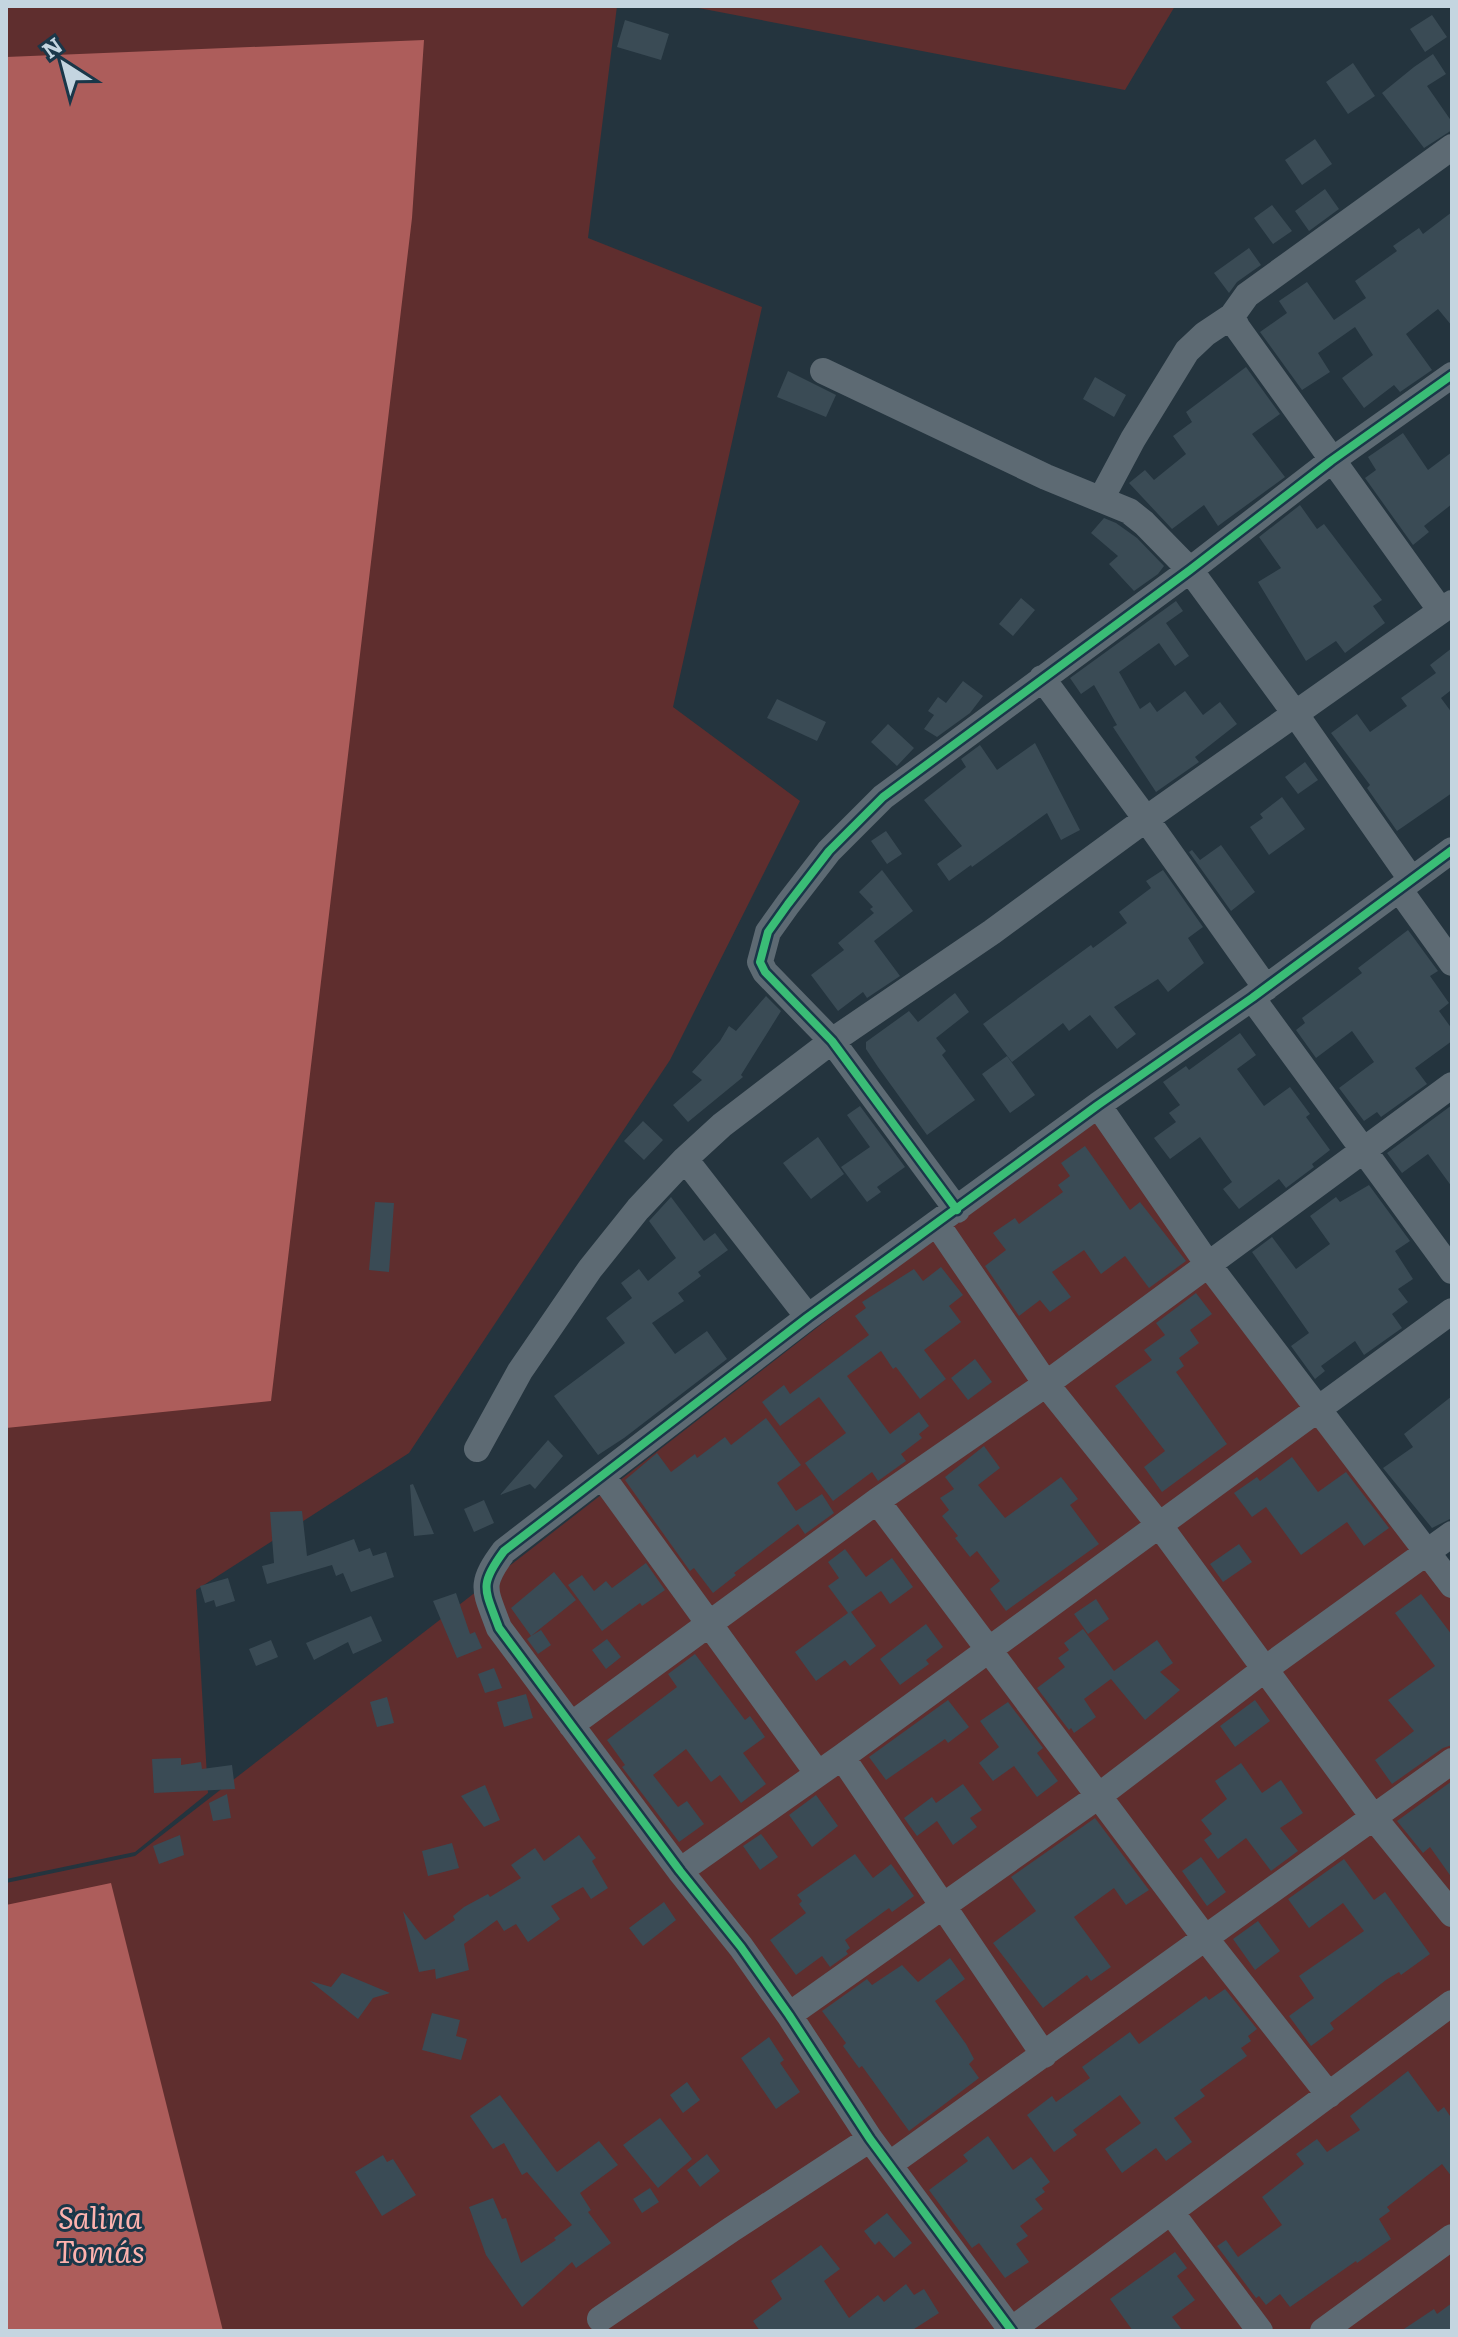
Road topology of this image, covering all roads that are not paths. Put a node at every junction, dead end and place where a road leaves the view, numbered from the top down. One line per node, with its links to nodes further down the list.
1 (1452, 147): 2 (street)
2 (1232, 316): 5 (street); 6 (street)
3 (823, 371): 6 (street)
4 (1452, 375): 5 (street)
5 (1331, 461): 7 (street); 8 (street)
6 (1101, 499): 7 (street)
7 (1190, 570): 9 (street); 10 (street)
8 (1446, 607): 10 (street)
9 (1042, 678): 11 (street); 16 (street)
10 (1294, 712): 11 (street); 13 (street)
11 (1146, 819): 15 (street); 16 (street)
12 (1452, 850): 13 (street)
13 (1405, 884): 14 (street); 15 (street)
14 (1452, 963)
15 (1259, 993): 18 (street); 19 (street)
16 (832, 1041): 20 (street); 21 (street)
17 (1452, 1085): 19 (street)
18 (1098, 1105): 21 (street); 22 (street)
19 (1364, 1151): 22 (street); 23 (street)
20 (685, 1159): 25 (street); 28 (street)
21 (947, 1217): 25 (street); 26 (street)
22 (1207, 1263): 26 (street); 27 (street)
23 (1452, 1271)
24 (1452, 1311): 27 (street)
25 (808, 1317): 29 (street)
26 (1046, 1384): 30 (street); 31 (street)
27 (1318, 1411): 31 (street); 33 (street)
28 (477, 1449)
29 (602, 1476): 35 (street); 38 (street)
30 (877, 1501): 35 (street); 36 (street)
31 (1160, 1526): 36 (street); 37 (street)
32 (1452, 1534): 33 (street)
33 (1429, 1551): 34 (street); 37 (street)
34 (1452, 1585)
35 (709, 1625): 38 (street); 41 (street)
36 (990, 1649): 39 (street); 42 (street)
37 (1265, 1669): 42 (street); 43 (street)
38 (571, 1725): 44 (street)
39 (842, 1757): 41 (street); 45 (street)
40 (1452, 1761): 43 (street)
41 (818, 1774): 44 (street)
42 (1100, 1795): 45 (street); 47 (street)
43 (1374, 1818): 46 (street); 47 (street)
44 (680, 1871): 49 (street)
45 (945, 1906): 49 (street); 50 (street)
46 (1452, 1914)
47 (1206, 1939): 50 (street); 51 (street)
48 (1452, 2003): 51 (street)
49 (789, 2015): 52 (street)
50 (1044, 2055): 53 (street)
51 (1329, 2095): 54 (street)
52 (870, 2139): 53 (street); 56 (street)
53 (890, 2164): 57 (street)
54 (1171, 2212): 57 (street); 58 (street)
55 (1448, 2248): 59 (street)
56 (600, 2319)
57 (1011, 2331)
58 (1260, 2331)
59 (1323, 2331)

